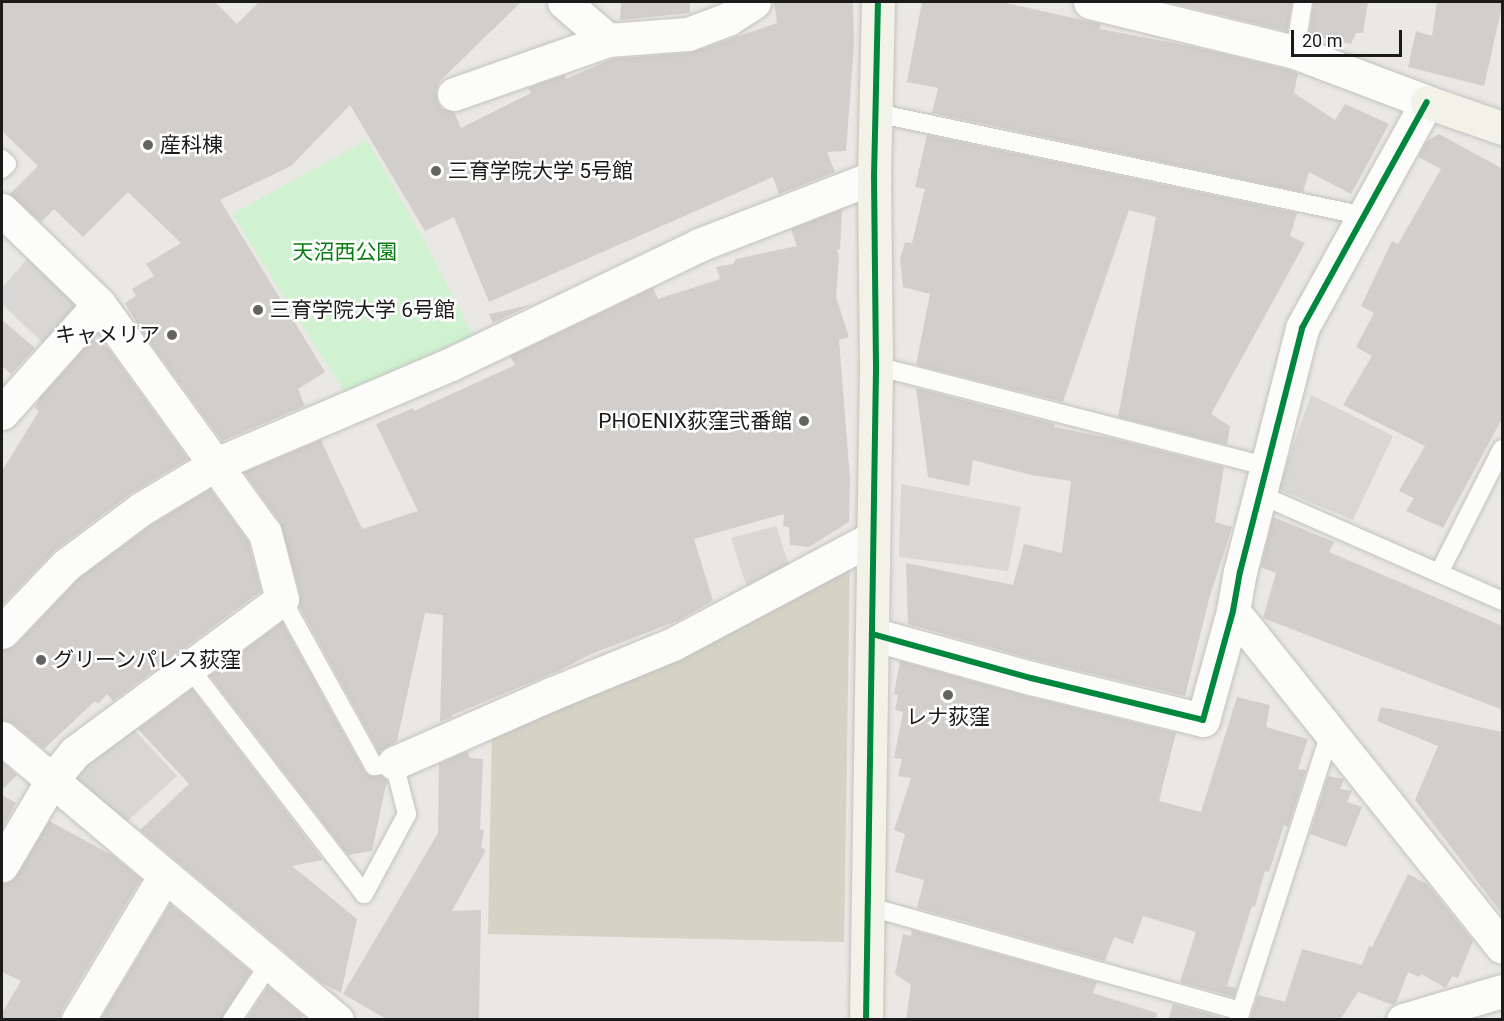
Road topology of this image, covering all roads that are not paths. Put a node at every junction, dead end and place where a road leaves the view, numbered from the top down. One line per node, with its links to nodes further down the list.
1 (564, 2): 6 (street)
2 (878, 2): 10 (street)
3 (1090, 2): 7 (street)
4 (1303, 2): 7 (lane)
5 (749, 4): 6 (street)
6 (608, 40): 8 (street)
7 (1295, 52): 9 (street)
8 (454, 94)
9 (1427, 102): 11 (street); 16 (street)
10 (876, 112): 14 (street); 16 (lane)
11 (1503, 128)
12 (2, 159): 13 (lane)
13 (2, 170)
14 (874, 177): 18 (street); 21 (street)
15 (2, 210): 17 (street)
16 (1364, 216): 22 (street)
17 (99, 304): 19 (street); 21 (street)
18 (876, 366): 22 (lane); 23 (street)
19 (2, 413)
20 (1503, 449): 24 (lane)
21 (214, 465): 25 (street); 28 (street)
22 (1264, 481): 24 (lane); 27 (street)
23 (872, 538): 29 (street); 33 (street)
24 (1439, 573): 26 (lane)
25 (282, 599): 30 (street); 33 (lane)
26 (1503, 601)
27 (1233, 611): 29 (street); 31 (street)
28 (2, 632)
29 (872, 634): 37 (street)
30 (188, 666): 33 (lane); 34 (street)
31 (1330, 734): 38 (street); 41 (lane)
32 (2, 738): 34 (street)
33 (394, 763)
34 (52, 780): 35 (street); 36 (street)
35 (2, 865)
36 (164, 877): 39 (street); 42 (street)
37 (867, 906): 41 (lane); 45 (street)
38 (1503, 947)
39 (270, 963): 43 (lane); 44 (street)
40 (1503, 991): 46 (street)
41 (1240, 1015)
42 (78, 1020)
43 (232, 1020)
44 (337, 1020)
45 (866, 1020)
46 (1403, 1020)

